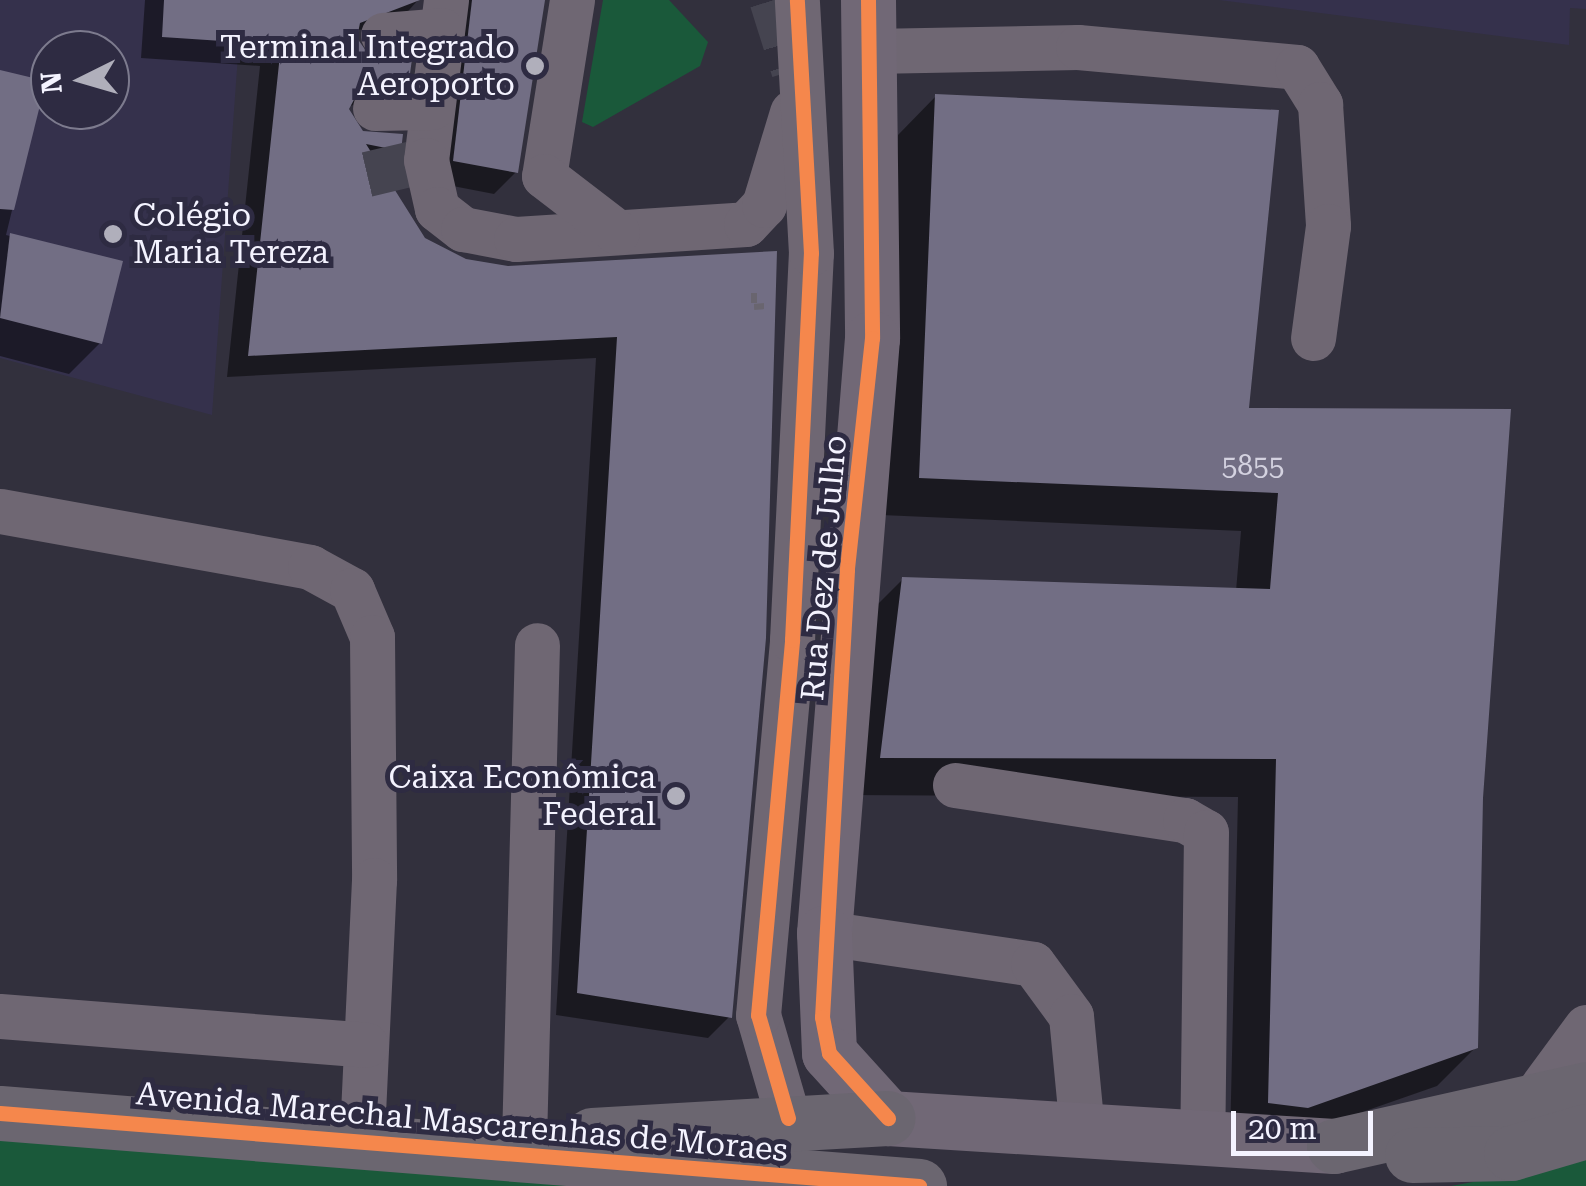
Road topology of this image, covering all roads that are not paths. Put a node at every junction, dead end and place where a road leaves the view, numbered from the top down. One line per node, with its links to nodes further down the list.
1 (572, 0): 9 (lane)
2 (796, 0): 6 (lane)
3 (444, 15): 5 (lane); 7 (lane)
4 (870, 26): 10 (lane); 11 (main road, Rua Dez de Julho)
5 (383, 35)
6 (800, 86): 9 (lane); 13 (lane)
7 (432, 107): 8 (lane); 9 (lane)
8 (375, 108)
9 (617, 232)
10 (1313, 338)
11 (865, 424): 13 (lane); 16 (main road, Rua Dez de Julho)
12 (0, 512): 19 (lane)
13 (798, 516): 23 (lane)
14 (538, 645): 29 (lane)
15 (955, 785): 27 (lane)
16 (824, 933): 24 (main road, Rua Dez de Julho); 25 (lane)
17 (0, 1016): 19 (lane)
18 (1586, 1027): 21 (lane)
19 (366, 1045): 28 (lane)
20 (1586, 1088): 21 (highway)
21 (1528, 1106): 30 (highway)
22 (0, 1113): 28 (highway, Avenida Marechal Mascarenhas de Moraes)
23 (788, 1118): 24 (highway); 29 (highway)
24 (888, 1118): 25 (main road)
25 (1082, 1130): 27 (main road)
26 (1586, 1131): 30 (highway)
27 (1202, 1138): 30 (main road)
28 (362, 1139): 31 (highway, Avenida Marechal Mascarenhas de Moraes)
29 (524, 1142): 31 (highway)
30 (1334, 1146)
31 (452, 1148): 32 (highway, Avenida Marechal Mascarenhas de Moraes)
32 (919, 1186)

